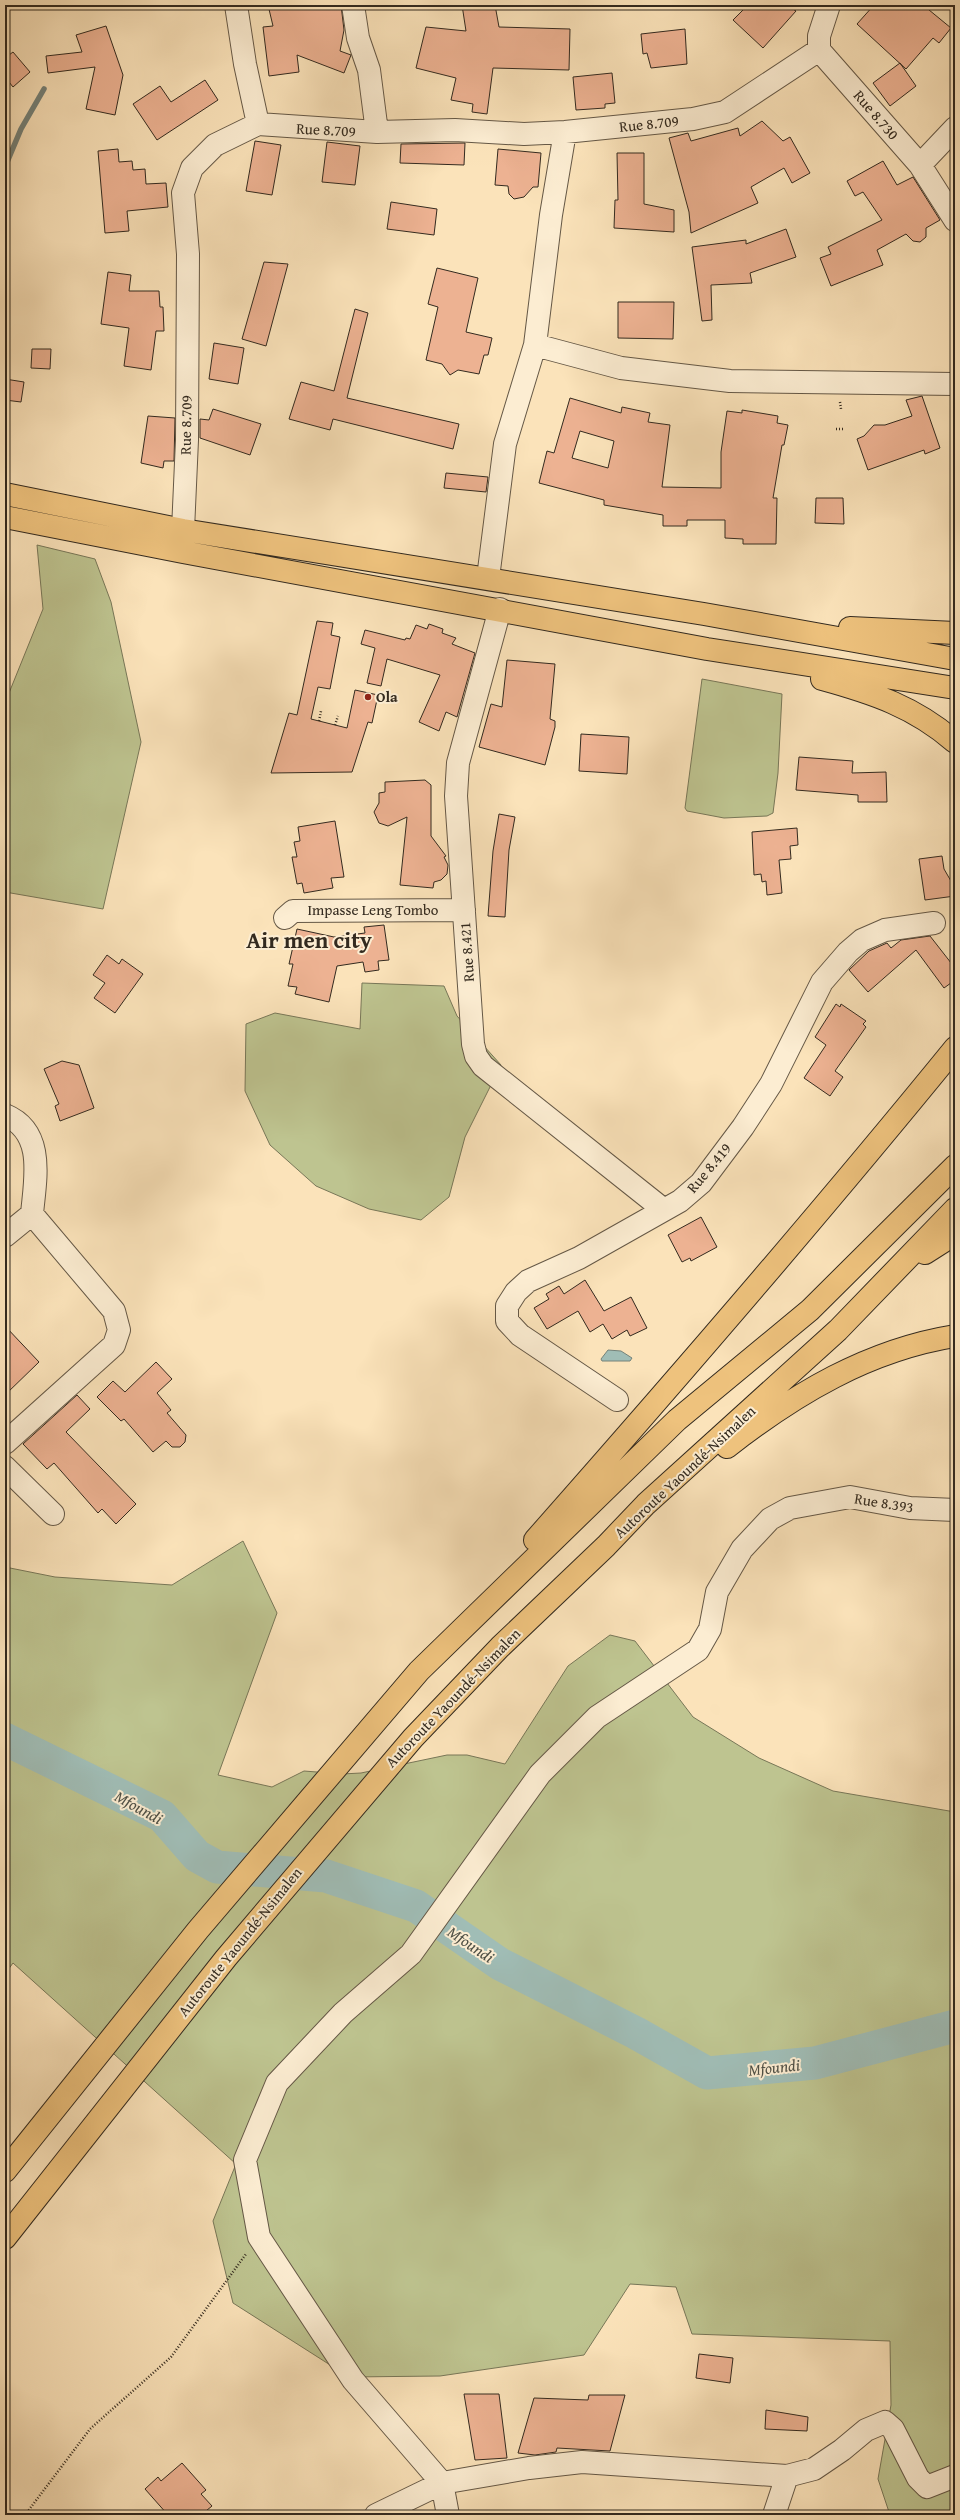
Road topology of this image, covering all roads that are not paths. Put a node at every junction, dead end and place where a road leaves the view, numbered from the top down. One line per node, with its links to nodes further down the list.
1 (236, 5): 5 (street)
2 (353, 5): 7 (street)
3 (829, 5): 4 (street)
4 (819, 50): 8 (street, Rue 8.709); 9 (street, Rue 8.730)
5 (258, 124): 7 (street, Rue 8.709); 15 (street, Rue 8.709)
6 (955, 128): 9 (street)
7 (378, 132): 8 (street, Rue 8.709)
8 (565, 132): 11 (street)
9 (920, 165): 10 (street, Rue 8.730)
10 (955, 220)
11 (535, 345): 12 (street); 16 (street)
12 (955, 384)
13 (5, 494): 15 (highway)
14 (5, 517): 17 (highway)
15 (183, 530): 16 (highway)
16 (488, 578): 18 (highway)
17 (500, 609): 20 (highway); 24 (street, Rue 8.421)
18 (704, 614): 19 (highway); 21 (highway)
19 (955, 633)
20 (707, 649): 22 (highway); 23 (highway)
21 (955, 659)
22 (955, 688)
23 (955, 742)
24 (464, 910): 25 (street, Impasse Leng Tombo); 31 (street, Rue 8.421)
25 (285, 918)
26 (934, 923): 31 (street, Rue 8.419)
27 (955, 1048): 43 (highway)
28 (5, 1116): 32 (street)
29 (955, 1166): 43 (highway)
30 (955, 1209): 35 (highway, Autoroute Yaoundé-Nsimalen)
31 (664, 1210): 37 (street, Rue 8.419)
32 (32, 1214): 34 (street); 38 (street)
33 (955, 1234): 35 (highway)
34 (5, 1236)
35 (897, 1271): 42 (highway, Autoroute Yaoundé-Nsimalen)
36 (955, 1336): 42 (highway)
37 (617, 1400)
38 (5, 1443)
39 (5, 1468): 41 (street)
40 (955, 1510): 48 (street, Rue 8.393)
41 (53, 1514)
42 (606, 1546): 45 (highway, Autoroute Yaoundé-Nsimalen)
43 (419, 1671): 44 (highway)
44 (5, 2171)
45 (5, 2238)
46 (787, 2476): 47 (street); 48 (street); 51 (street)
47 (955, 2476)
48 (442, 2483): 49 (street); 50 (street)
49 (376, 2515)
50 (448, 2515)
51 (774, 2515)

